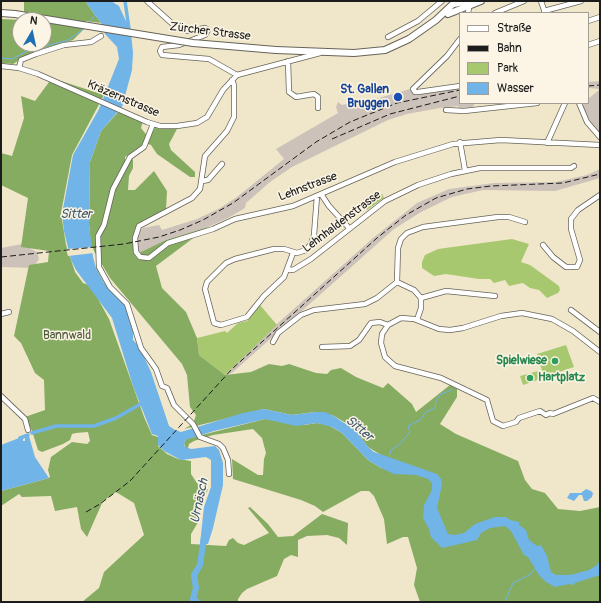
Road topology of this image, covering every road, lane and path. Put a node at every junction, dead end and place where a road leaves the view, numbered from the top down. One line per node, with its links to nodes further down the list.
1 (147, 1): 27 (street)
2 (442, 1): 18 (street)
3 (475, 1): 8 (street)
4 (481, 1): 8 (main road)
5 (524, 1): 10 (street)
6 (542, 1): 11 (street)
7 (581, 1): 11 (street)
8 (461, 2): 9 (street); 13 (main road); 13 (main road, Zürcher Strasse); 16 (main road, Zürcher Strasse)
9 (467, 12)
10 (497, 12)
11 (544, 12)
12 (1, 13): 22 (main road, Zürcher Strasse, bridge)
13 (448, 14): 16 (main road, Zürcher Strasse)
14 (600, 17): 15 (street)
15 (589, 21)
16 (414, 35): 23 (main road, Zürcher Strasse)
17 (101, 36): 26 (street)
18 (388, 37)
19 (459, 40): 29 (street)
20 (600, 41): 21 (street)
21 (589, 46)
22 (295, 53): 23 (main road, Zürcher Strasse); 24 (street, Kräzernstrasse)
23 (321, 53): 24 (street, Kräzernstrasse)
24 (288, 61): 27 (street, Kräzernstrasse); 33 (street)
25 (1, 66): 26 (street, Kräzernstrasse)
26 (19, 68): 35 (street, Kräzernstrasse)
27 (237, 75): 28 (street, Kräzernstrasse)
28 (232, 80): 35 (street, Kräzernstrasse); 43 (street, Lehnstrasse)
29 (459, 86)
30 (528, 104): 34 (street)
31 (566, 104): 38 (street)
32 (579, 104): 36 (street)
33 (318, 108)
34 (446, 110)
35 (153, 124): 66 (street)
36 (600, 137)
37 (460, 142): 38 (street, Lehnstrasse); 42 (street); 44 (street, Lehnstrasse)
38 (547, 143): 39 (street, Lehnstrasse)
39 (600, 145)
40 (222, 164): 43 (street, Lehnstrasse)
41 (574, 166): 42 (street, Lehnhaldenstrasse)
42 (465, 170): 47 (street, Lehnhaldenstrasse)
43 (202, 181): 44 (street, Lehnstrasse)
44 (319, 195): 47 (street); 49 (street)
45 (600, 195): 48 (street)
46 (525, 222): 51 (street)
47 (349, 228): 50 (street, Lehnhaldenstrasse)
48 (543, 245)
49 (293, 253): 50 (street); 50 (street)
50 (287, 269)
51 (397, 282): 53 (street); 60 (street)
52 (495, 296): 53 (street)
53 (421, 298): 57 (street)
54 (571, 310): 59 (street)
55 (9, 312): 56 (street)
56 (1, 314)
57 (417, 320): 58 (street); 62 (street)
58 (388, 325): 61 (street); 64 (street)
59 (600, 332)
60 (273, 342)
61 (322, 347)
62 (599, 350)
63 (1, 396): 65 (street)
64 (600, 402)
65 (28, 430)
66 (229, 474)

